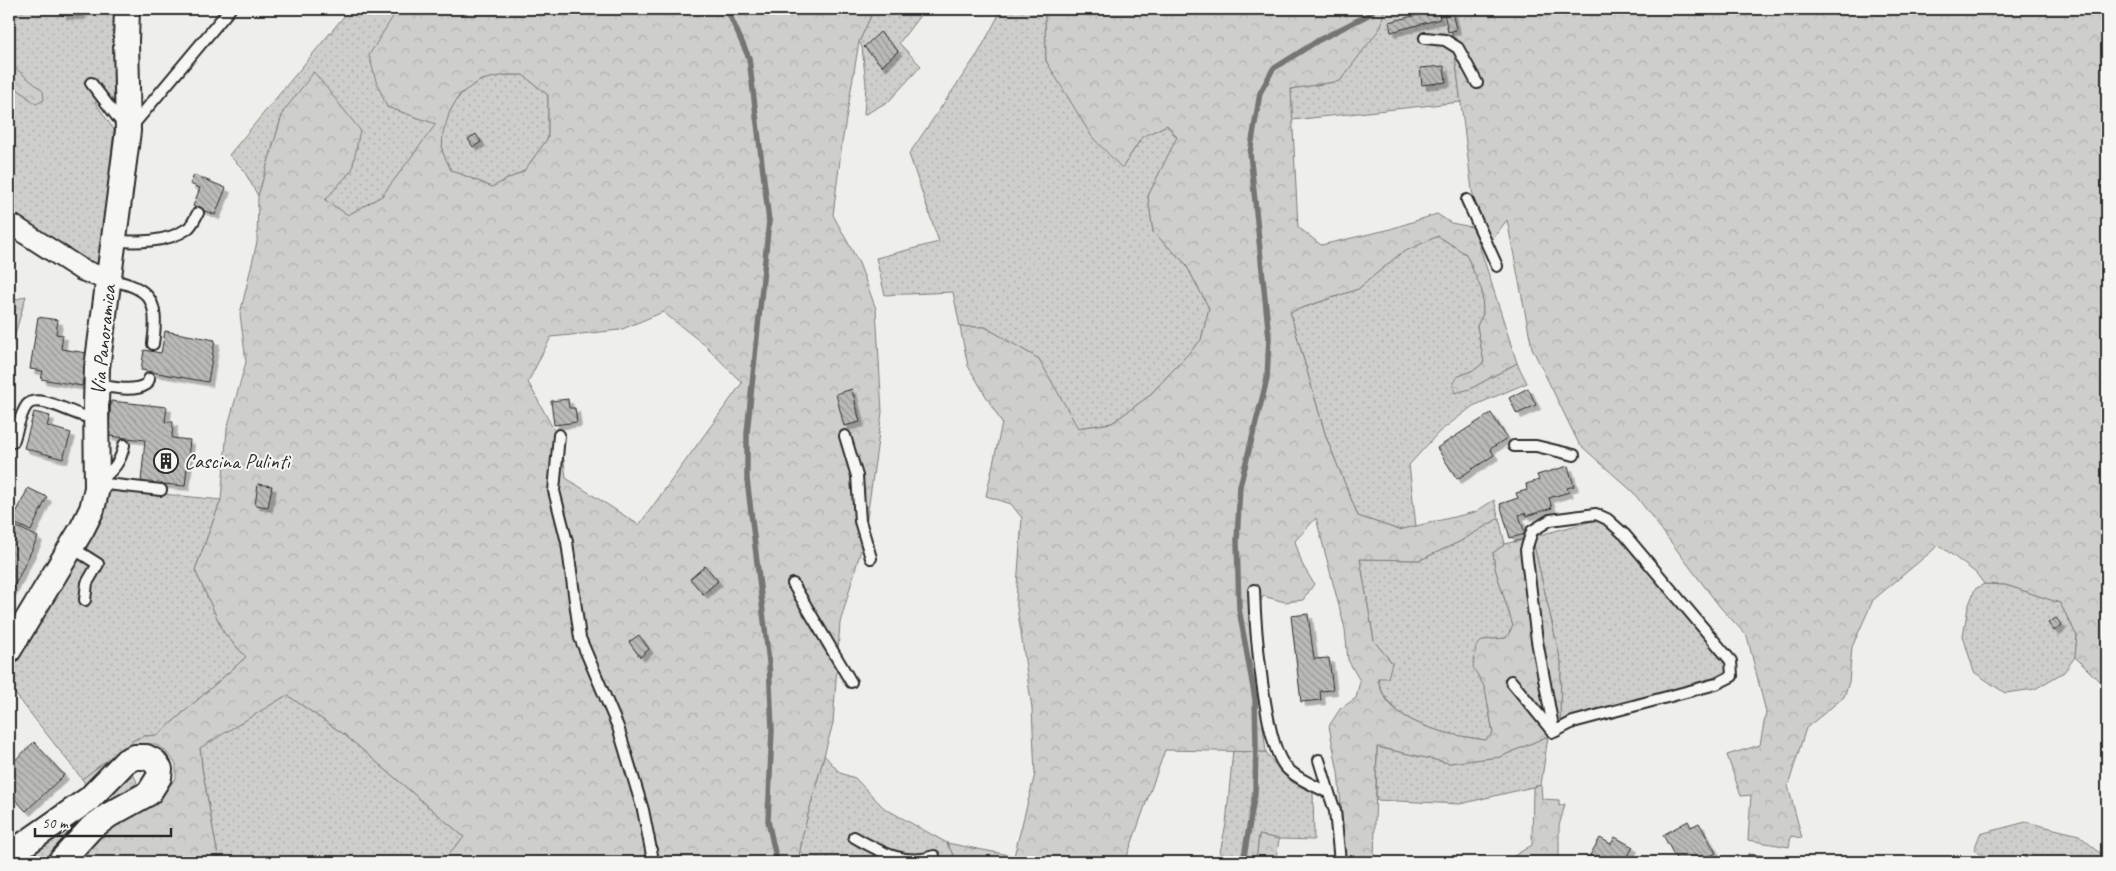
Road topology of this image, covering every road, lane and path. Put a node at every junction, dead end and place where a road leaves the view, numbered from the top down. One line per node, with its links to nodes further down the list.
1 (128, 9): 6 (street, Via Panoramica)
2 (230, 9): 6 (lane)
3 (1425, 38): 5 (lane)
4 (92, 83): 6 (lane)
5 (1477, 83)
6 (128, 131): 10 (street, Via Panoramica)
7 (1467, 200): 11 (lane)
8 (198, 213): 10 (lane)
9 (9, 223): 12 (street)
10 (115, 241): 12 (street, Via Panoramica)
11 (1497, 266)
12 (109, 280): 13 (lane); 15 (street, Via Panoramica)
13 (153, 344)
14 (149, 378): 15 (lane)
15 (96, 385): 16 (street, Via Panoramica)
16 (96, 416): 19 (lane); 23 (street, Via Panoramica)
17 (559, 435): 38 (lane)
18 (845, 436): 26 (lane)
19 (14, 442)
20 (124, 445): 23 (lane)
21 (1514, 446): 22 (lane)
22 (1574, 455)
23 (97, 484): 24 (lane); 25 (street, Via Panoramica)
24 (161, 490)
25 (71, 547): 29 (lane); 30 (street, Via Panoramica)
26 (871, 558)
27 (793, 584): 32 (lane)
28 (1254, 590): 35 (lane)
29 (85, 600)
30 (12, 638)
31 (1511, 681): 33 (lane)
32 (851, 682)
33 (1554, 732): 33 (lane)
34 (1319, 760): 35 (lane)
35 (1329, 793): 41 (lane)
36 (854, 838): 39 (lane)
37 (9, 855): 40 (street)
38 (652, 855)
39 (934, 856)
40 (60, 862)
41 (1340, 862)

